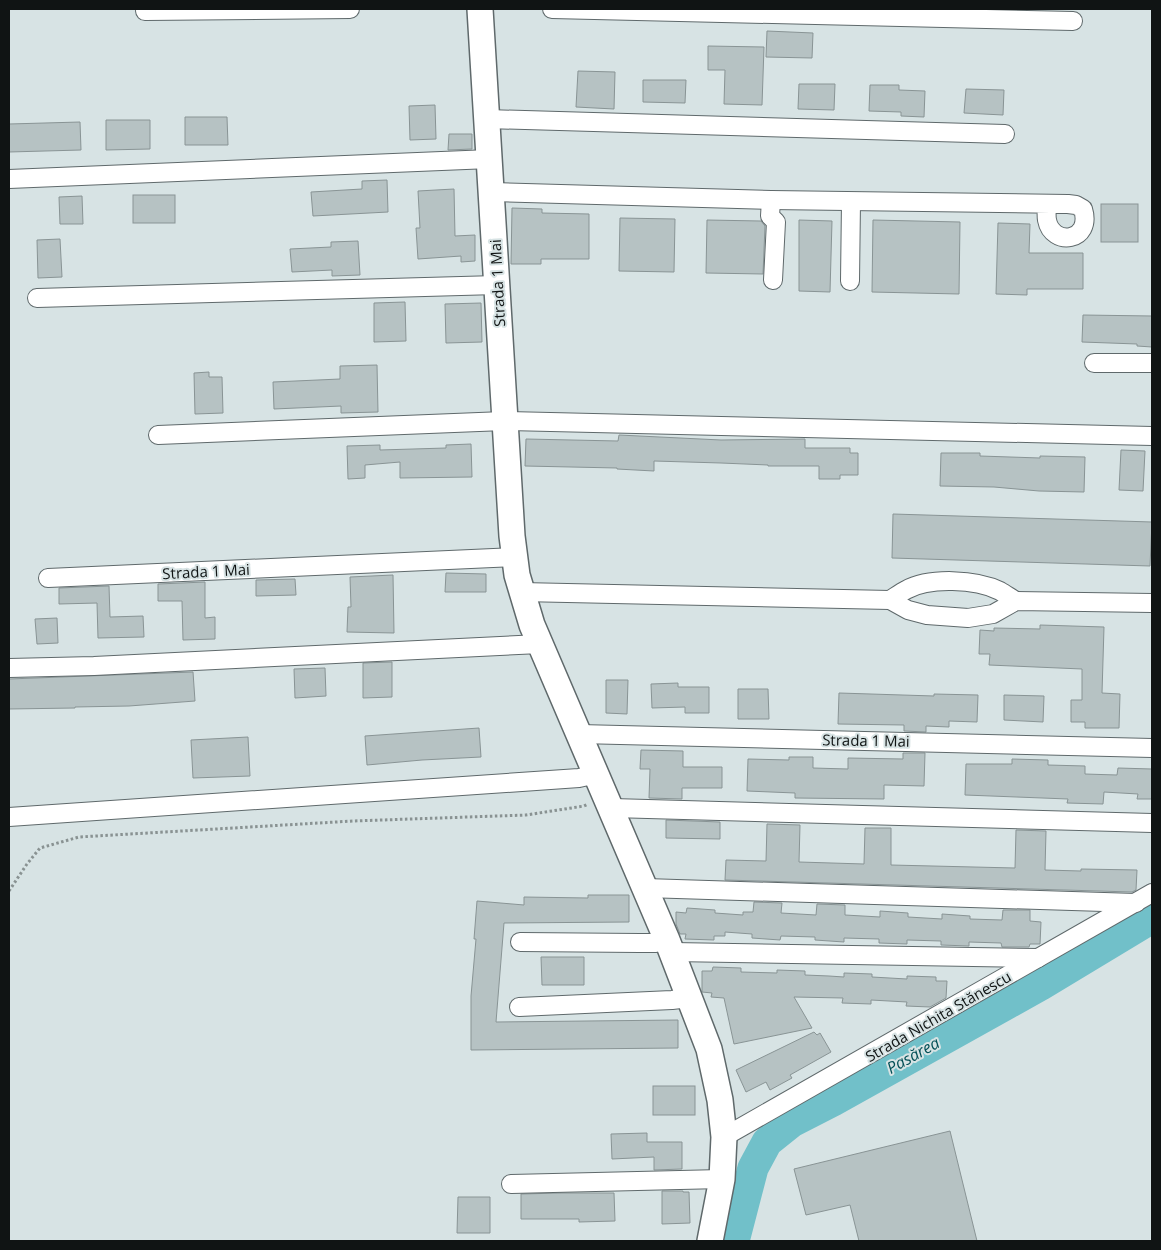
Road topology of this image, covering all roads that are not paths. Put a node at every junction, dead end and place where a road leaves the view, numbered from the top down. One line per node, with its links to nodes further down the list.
1 (350, 9): 4 (street)
2 (480, 9): 6 (street, Strada 1 Mai)
3 (552, 9): 5 (street)
4 (144, 11)
5 (1073, 21)
6 (487, 119): 7 (street); 8 (street, Strada 1 Mai)
7 (1005, 134)
8 (490, 159): 9 (street); 10 (street, Strada 1 Mai)
9 (9, 179)
10 (492, 192): 11 (street); 16 (street, Strada 1 Mai)
11 (771, 200): 12 (street); 14 (street)
12 (851, 202): 13 (street); 15 (street)
13 (1047, 204)
14 (773, 280)
15 (850, 281)
16 (497, 285): 17 (street); 20 (street, Strada 1 Mai)
17 (37, 298)
18 (1094, 363): 19 (street)
19 (1152, 363)
20 (504, 421): 21 (street); 22 (street); 23 (street, Strada 1 Mai)
21 (158, 435)
22 (1152, 436)
23 (514, 557): 24 (street, Strada 1 Mai); 25 (street, Strada 1 Mai)
24 (48, 578)
25 (521, 592): 26 (street); 29 (street, Strada 1 Mai)
26 (890, 600): 27 (street); 27 (street)
27 (1016, 601): 28 (street)
28 (1152, 603)
29 (540, 644): 30 (street); 31 (street, Strada 1 Mai)
30 (9, 668)
31 (579, 734): 32 (street, Strada 1 Mai); 33 (street, Strada 1 Mai)
32 (1152, 748)
33 (605, 792): 34 (street); 35 (street); 36 (street, Strada 1 Mai)
34 (9, 817)
35 (1152, 823)
36 (645, 888): 38 (street); 40 (street, Strada 1 Mai)
37 (1152, 893): 38 (street, Strada Nichita Stănescu)
38 (1136, 903): 41 (street, Strada Nichita Stănescu)
39 (520, 942): 40 (street)
40 (669, 946): 41 (street); 42 (street, Strada 1 Mai)
41 (1039, 958): 44 (street, Strada Nichita Stănescu)
42 (689, 998): 43 (street); 44 (street, Strada 1 Mai)
43 (519, 1007)
44 (724, 1137): 45 (street, Strada 1 Mai)
45 (722, 1179): 46 (street); 47 (street, Strada 1 Mai)
46 (511, 1184)
47 (710, 1241)

